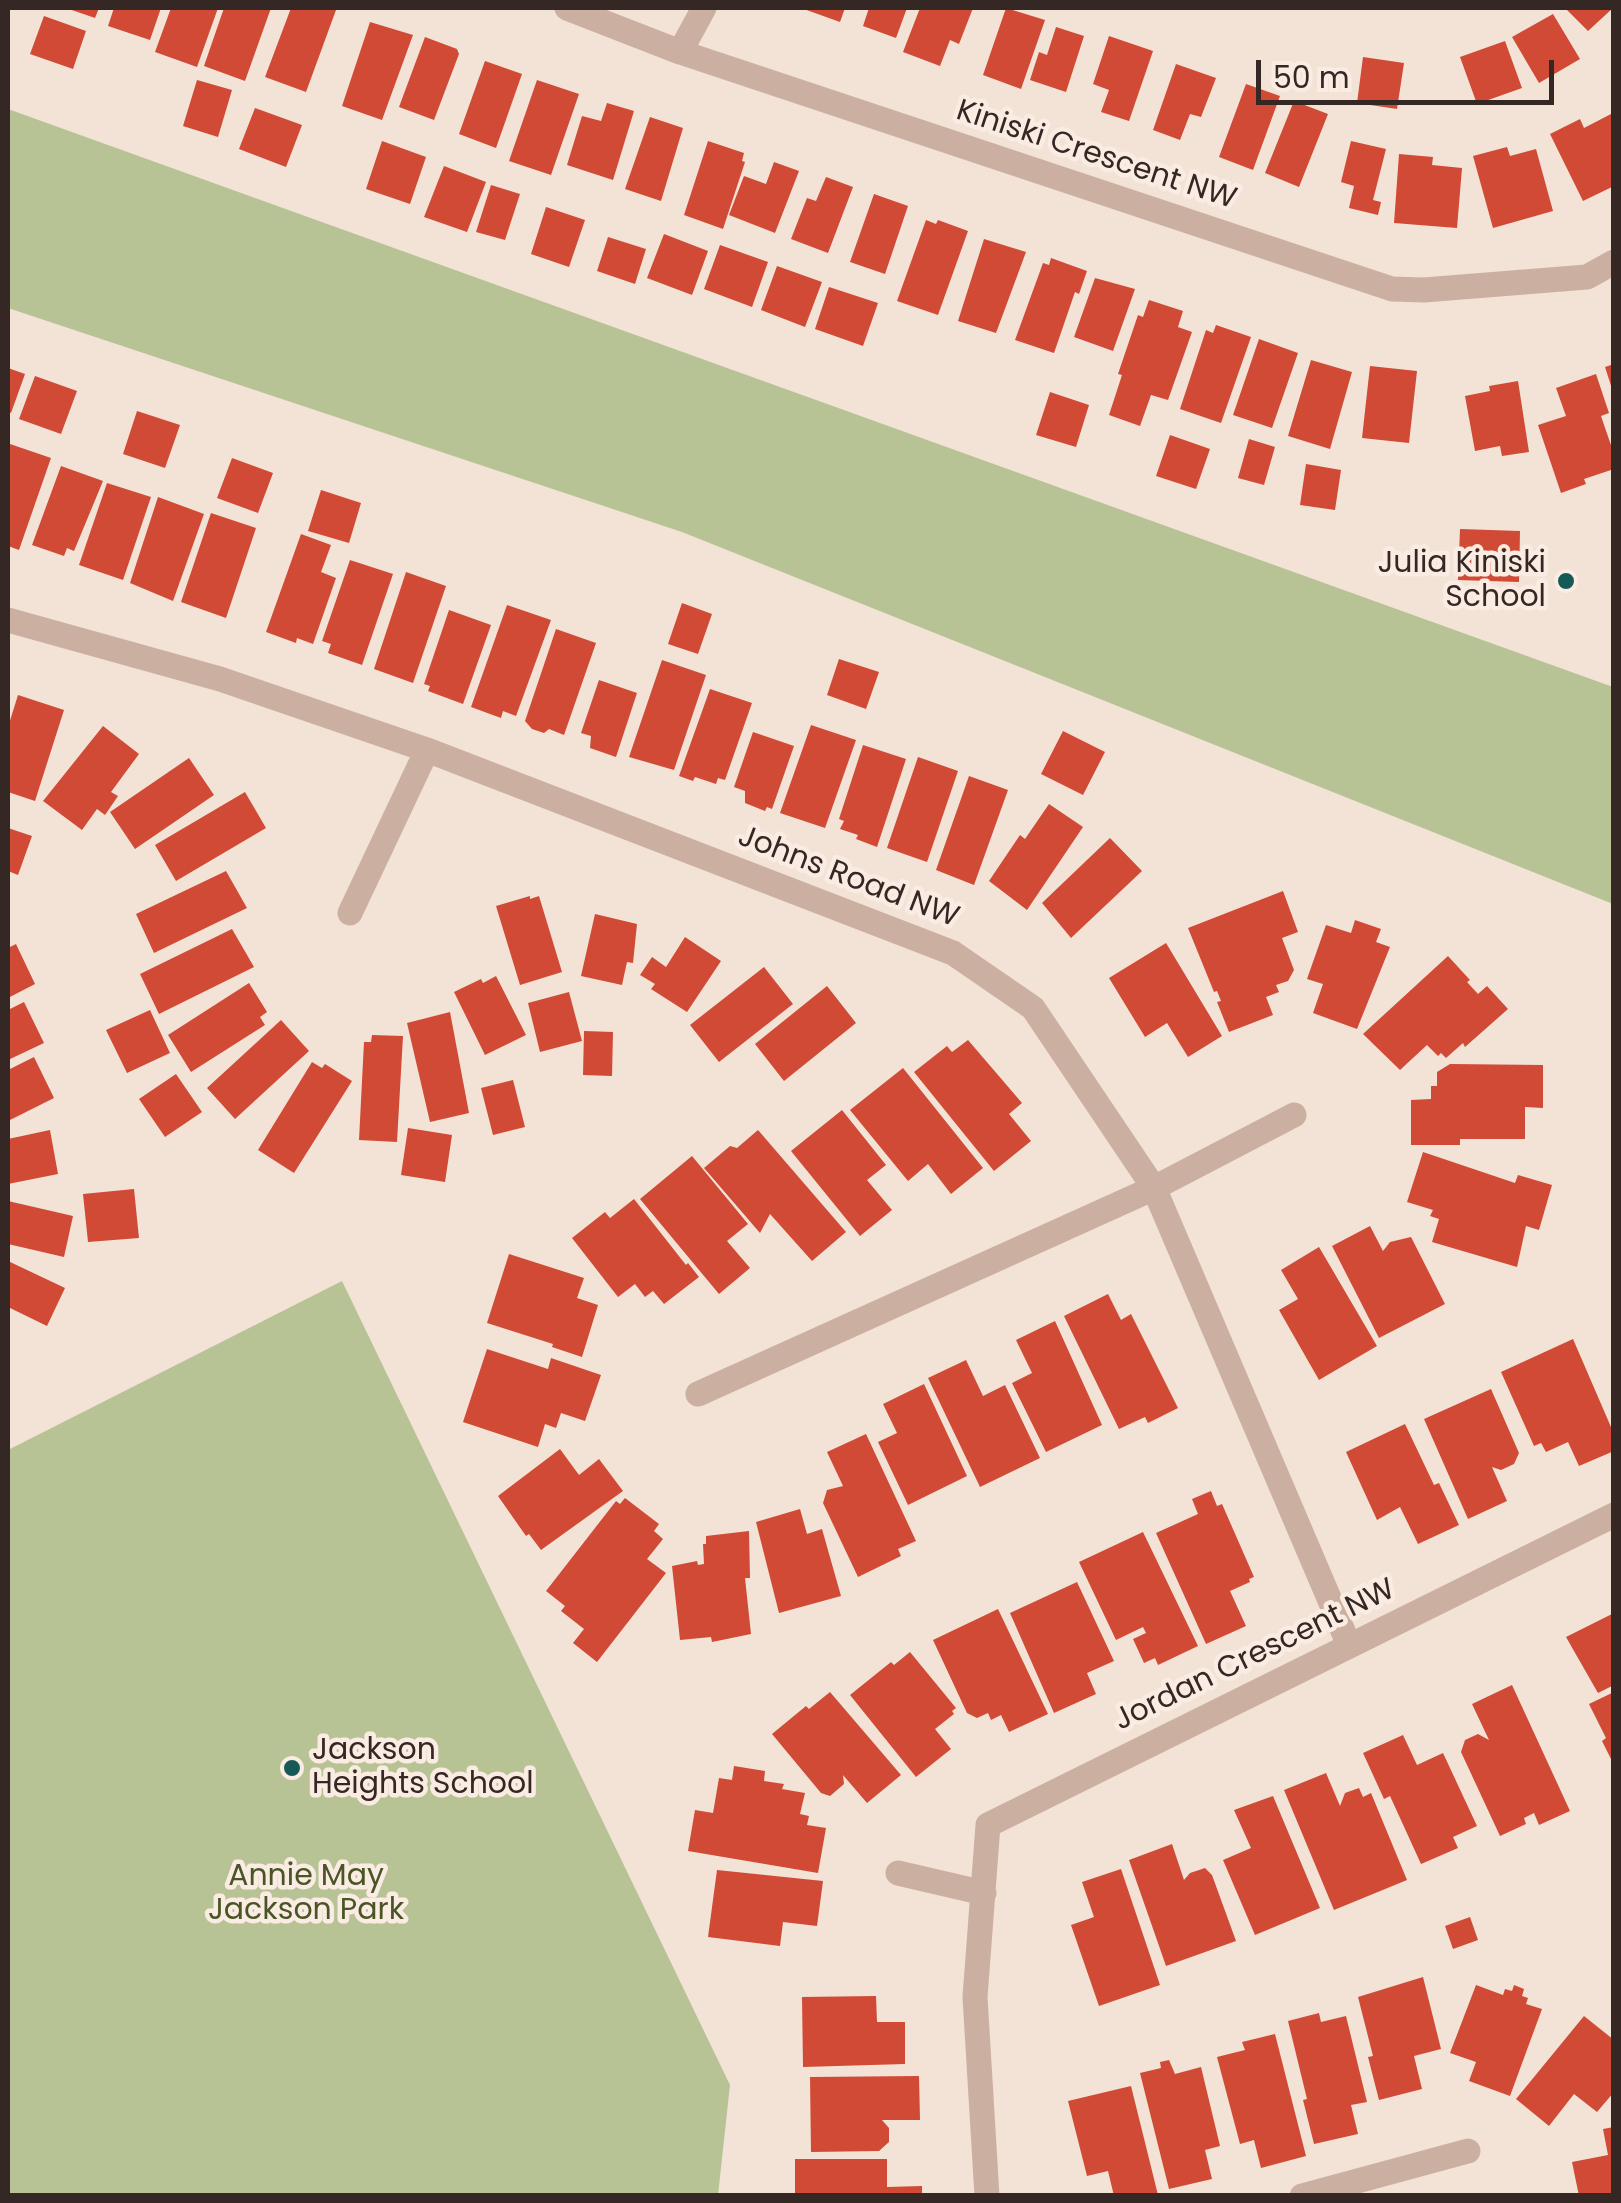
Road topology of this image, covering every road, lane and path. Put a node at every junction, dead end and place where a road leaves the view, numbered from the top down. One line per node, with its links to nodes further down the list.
1 (567, 8): 3 (street, Kiniski Crescent NW)
2 (704, 8): 3 (street)
3 (680, 52): 4 (street, Kiniski Crescent NW)
4 (1614, 262)
5 (8, 620): 6 (street, Johns Road NW)
6 (427, 750): 7 (street); 9 (street, Johns Road NW)
7 (350, 913)
8 (1294, 1115): 9 (street)
9 (1154, 1188): 10 (street); 12 (street, Johns Road NW)
10 (698, 1394)
11 (1614, 1515): 12 (street, Jordan Crescent NW)
12 (1349, 1646): 14 (street, Jordan Crescent NW)
13 (898, 1873): 14 (street)
14 (984, 1893): 16 (street, Jordan Crescent NW)
15 (1468, 2151): 17 (street)
16 (987, 2196)
17 (1302, 2196)

